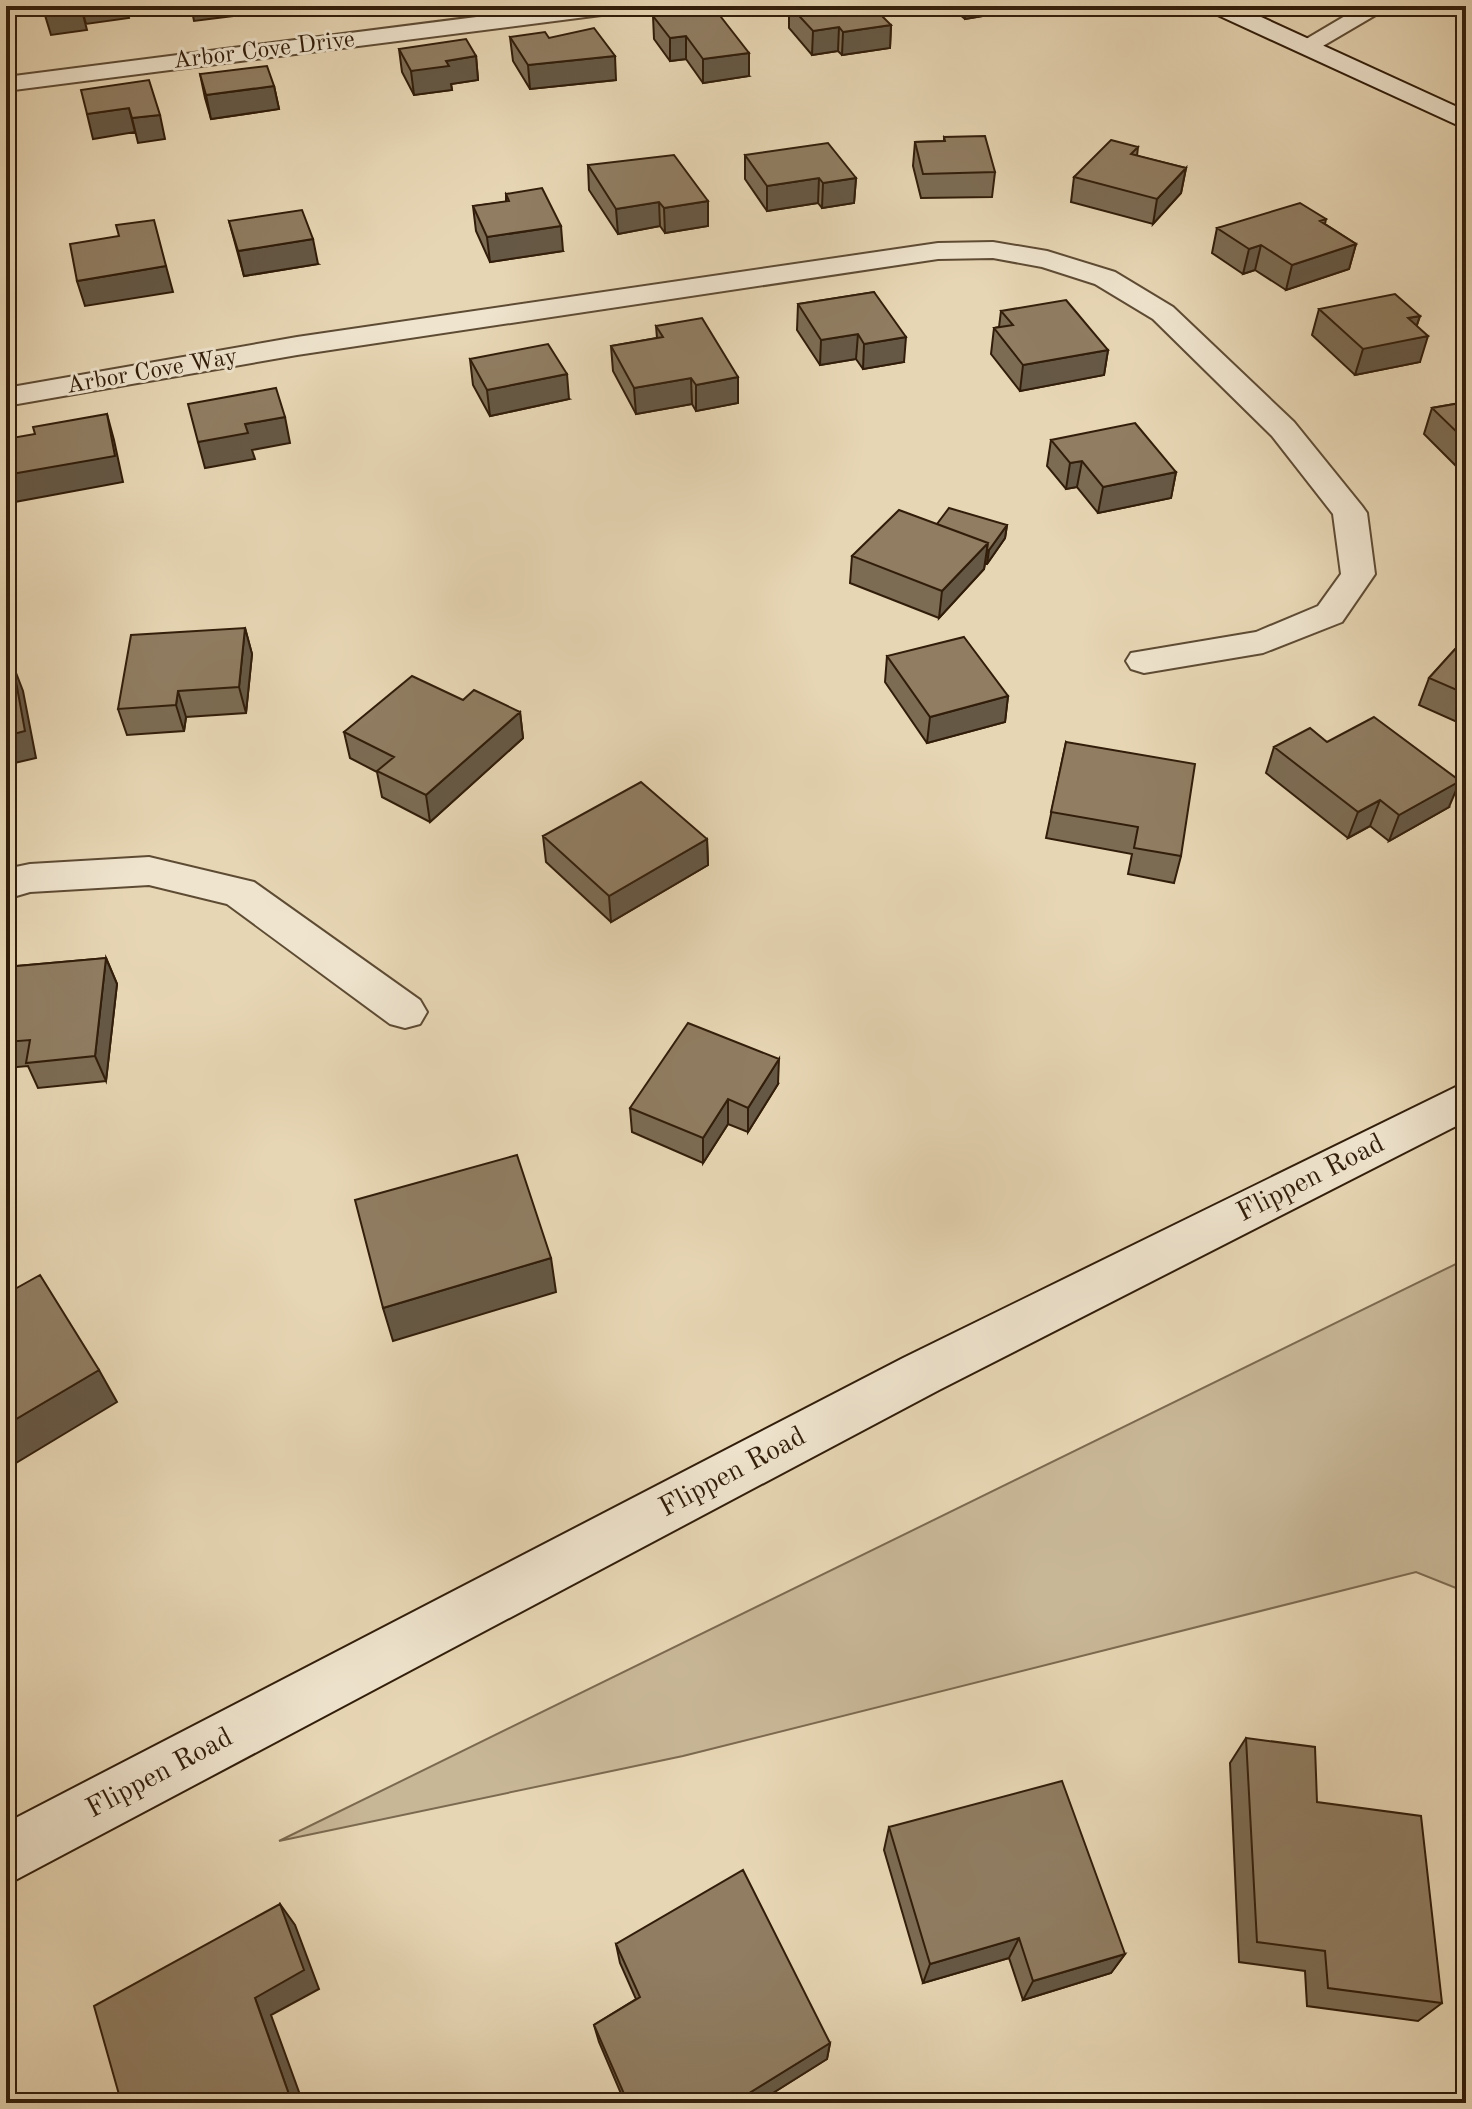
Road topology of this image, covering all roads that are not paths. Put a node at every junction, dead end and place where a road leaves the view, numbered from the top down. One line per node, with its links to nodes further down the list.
1 (617, 6): 5 (street, Arbor Cove Drive)
2 (1217, 6): 4 (street)
3 (1379, 6): 4 (street)
4 (1308, 45): 6 (street)
5 (6, 84)
6 (1466, 121)
7 (6, 397): 8 (street, Arbor Cove Way)
8 (1144, 661)
9 (6, 884): 10 (street)
10 (405, 1012)
11 (1466, 1100): 12 (street, Flippen Road)
12 (6, 1855)

